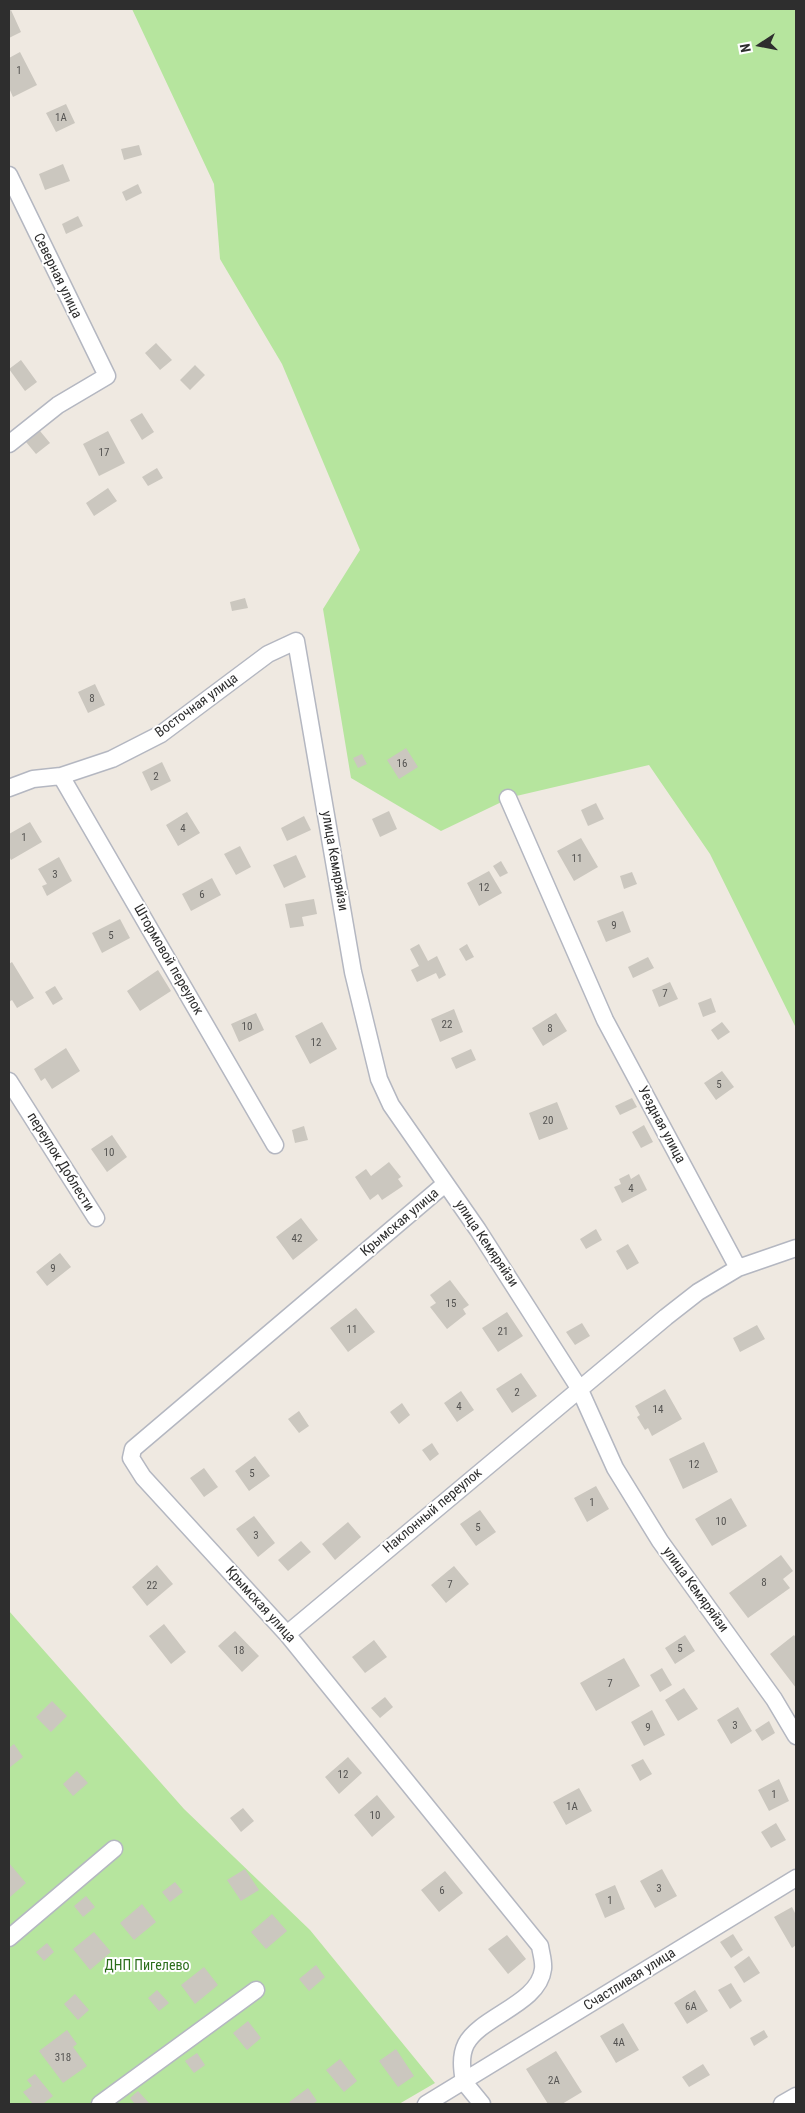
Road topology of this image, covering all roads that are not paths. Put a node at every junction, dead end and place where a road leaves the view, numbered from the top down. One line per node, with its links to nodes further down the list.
1 (9, 175): 2 (street, Северная улица)
2 (9, 444)
3 (296, 641): 4 (street, Восточная улица); 9 (street, улица Кемяряйзи)
4 (61, 776): 5 (street, Восточная улица); 8 (street, Штормовой переулок)
5 (9, 788)
6 (508, 798): 12 (street, Уездная улица)
7 (9, 1080): 10 (street, переулок Доблести)
8 (275, 1145)
9 (445, 1184): 13 (street, улица Кемяряйзи); 14 (street, Крымская улица)
10 (96, 1218)
11 (796, 1248): 12 (street)
12 (738, 1268): 13 (street)
13 (579, 1388): 14 (street, Наклонный переулок); 15 (street, улица Кемяряйзи)
14 (288, 1634): 20 (street, Крымская улица)
15 (796, 1736)
16 (114, 1849): 18 (street)
17 (796, 1878): 20 (street, Счастливая улица)
18 (9, 1938)
19 (256, 1990): 22 (street)
20 (464, 2082): 23 (street, Счастливая улица); 24 (street)
21 (796, 2096): 25 (street)
22 (100, 2104)
23 (426, 2104)
24 (482, 2104)
25 (782, 2104)

